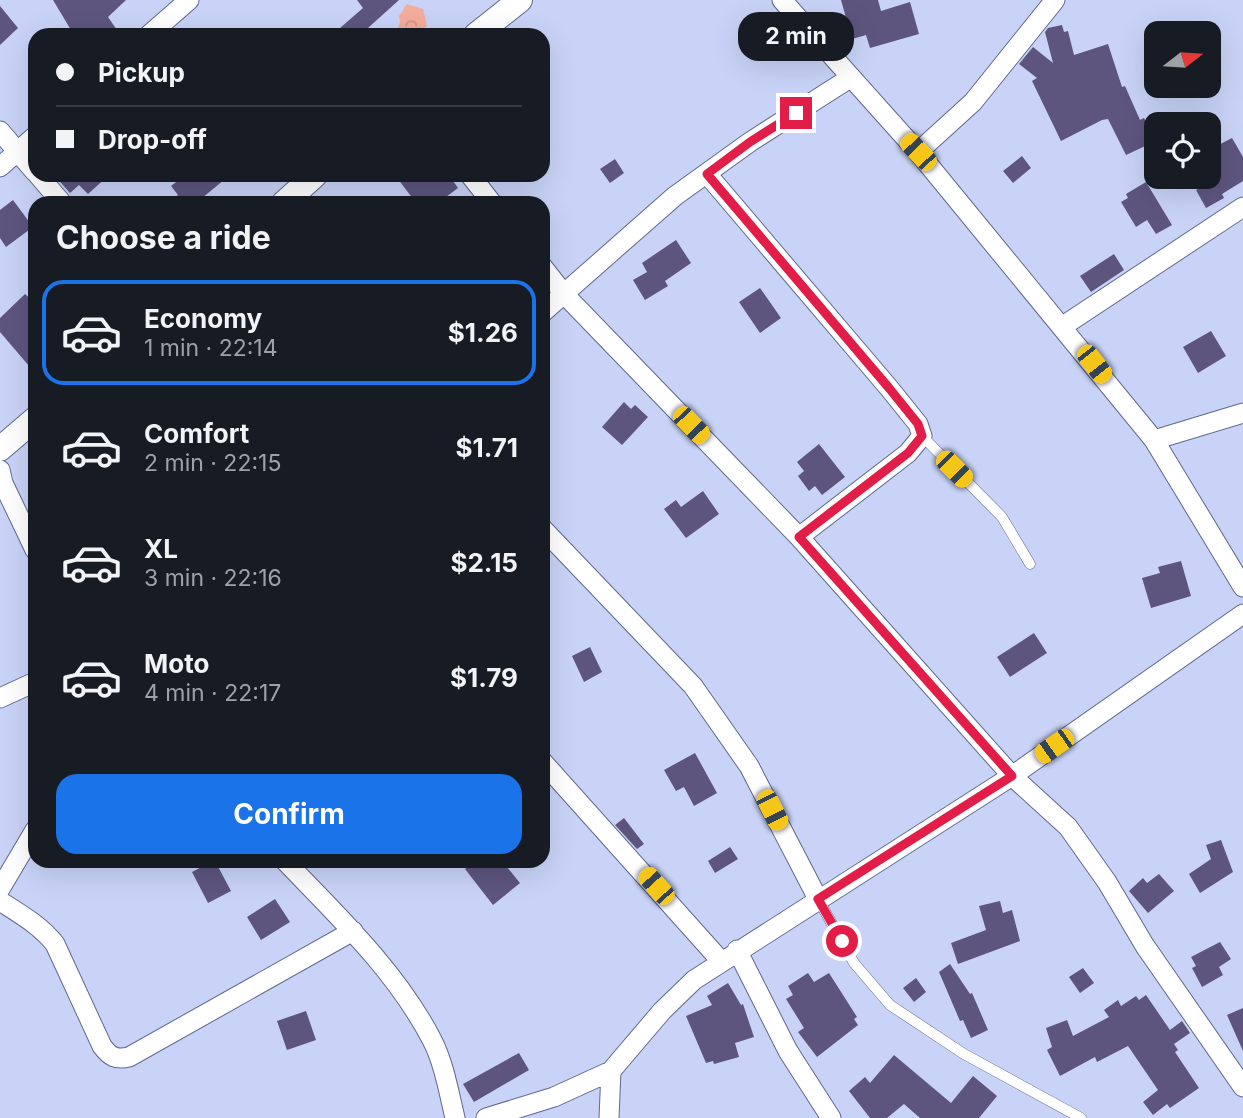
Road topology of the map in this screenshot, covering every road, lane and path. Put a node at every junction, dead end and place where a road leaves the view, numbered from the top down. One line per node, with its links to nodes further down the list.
1 (189, 0): 5 (street)
2 (520, 0): 6 (street)
3 (782, 0): 7 (street)
4 (1055, 0): 11 (street)
5 (157, 28)
6 (485, 28)
7 (850, 78): 11 (street); 14 (street)
8 (0, 131): 10 (street)
9 (28, 143): 10 (street)
10 (18, 152): 12 (street); 13 (street)
11 (918, 152): 25 (street)
12 (28, 164)
13 (0, 167)
14 (707, 174): 23 (street); 28 (street)
15 (44, 182): 18 (street)
16 (307, 182): 19 (street)
17 (476, 182): 20 (street)
18 (56, 196)
19 (292, 196)
20 (486, 196)
21 (1243, 207): 25 (street)
22 (550, 276): 23 (street)
23 (564, 294): 24 (street); 34 (street)
24 (550, 306)
25 (1063, 326): 29 (street)
26 (1243, 413): 29 (street)
27 (28, 425): 30 (street)
28 (922, 436): 34 (street); 35 (lane)
29 (1154, 440): 36 (street)
30 (0, 449)
31 (0, 470): 32 (street)
32 (28, 535)
33 (550, 536): 45 (street)
34 (799, 537): 41 (street)
35 (1030, 564)
36 (1243, 587)
37 (1243, 614): 41 (street)
38 (28, 685): 39 (street)
39 (0, 698)
40 (550, 769): 48 (street)
41 (1012, 776): 45 (street); 50 (street)
42 (28, 842): 44 (street)
43 (292, 868): 47 (street)
44 (0, 889)
45 (818, 899): 48 (street); 55 (lane)
46 (0, 901): 47 (street)
47 (353, 931): 51 (street)
48 (729, 956): 49 (street); 54 (street)
49 (611, 1072): 52 (street); 53 (street)
50 (1243, 1087)
51 (455, 1118)
52 (486, 1118)
53 (609, 1118)
54 (831, 1118)
55 (1081, 1118)

